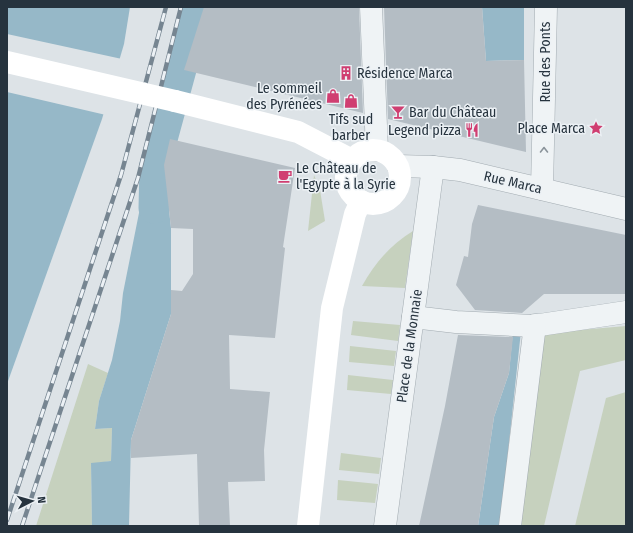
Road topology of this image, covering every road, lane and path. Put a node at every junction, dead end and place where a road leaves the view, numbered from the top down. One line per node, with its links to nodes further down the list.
1 (371, 7): 4 (street)
2 (546, 7): 8 (street, Rue des Ponts, one-way to 2)
3 (7, 62): 5 (main road, bridge)
4 (377, 150): 5 (main road); 6 (main road)
5 (352, 160): 9 (main road)
6 (398, 166): 7 (street, Rue Marca); 9 (main road)
7 (433, 167): 8 (street, Rue Marca); 12 (street, Place de la Monnaie)
8 (542, 189): 10 (street, Rue Marca)
9 (361, 201): 14 (main road)
10 (626, 209)
11 (626, 312): 13 (street)
12 (412, 317): 13 (street); 15 (street, Place de la Monnaie)
13 (534, 326): 16 (street)
14 (308, 526)
15 (385, 526)
16 (510, 526)

